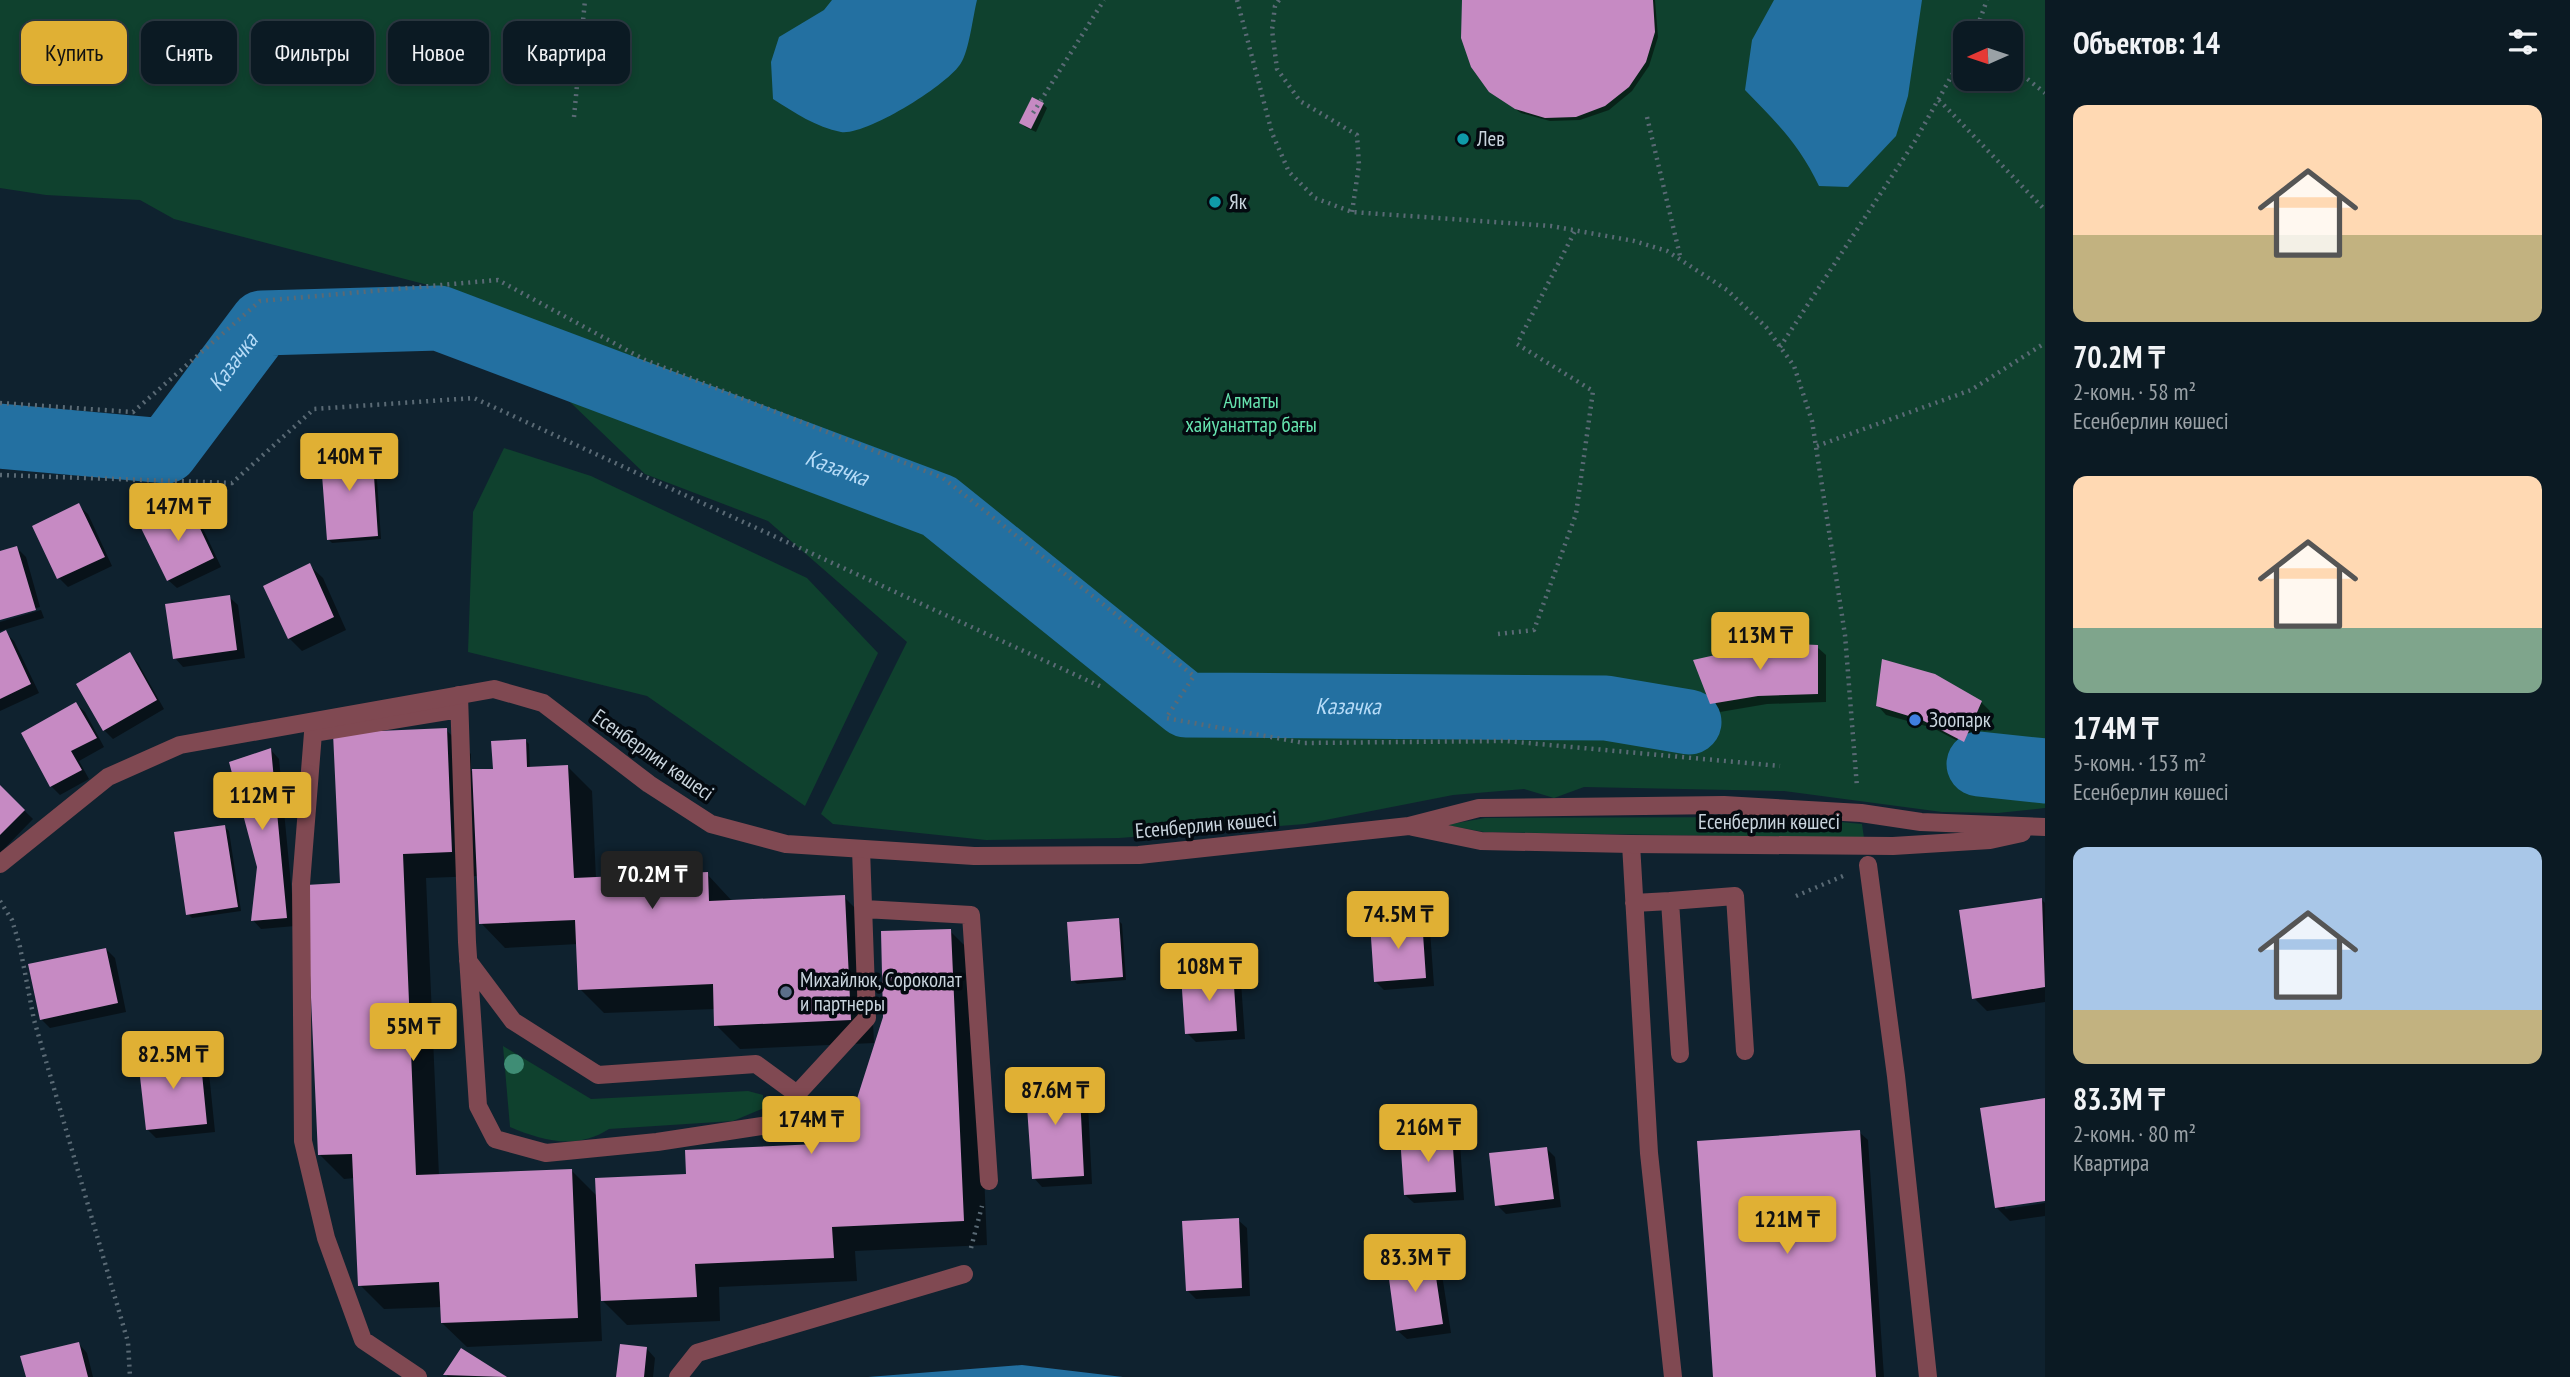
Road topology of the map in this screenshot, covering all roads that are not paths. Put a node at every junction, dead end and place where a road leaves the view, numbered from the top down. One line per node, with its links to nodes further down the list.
1 (459, 702): 4 (street, Есенберлин көшесі); 5 (street, Есенберлин көшесі); 10 (street); 16 (street)
2 (1409, 826): 3 (street, Есенберлин көшесі); 3 (street, Есенберлин көшесі); 4 (street, Есенберлин көшесі)
3 (1631, 844): 8 (street)
4 (861, 849): 9 (street)
5 (0, 864)
6 (1868, 866): 19 (street)
7 (1670, 901): 8 (street); 11 (street); 12 (street)
8 (1634, 902): 18 (street)
9 (864, 909): 13 (street); 14 (street)
10 (468, 961): 13 (street); 13 (street)
11 (1745, 1051)
12 (1680, 1054)
13 (797, 1094)
14 (989, 1181)
15 (964, 1274): 17 (street)
16 (418, 1377)
17 (678, 1377)
18 (1673, 1377)
19 (1927, 1377)

